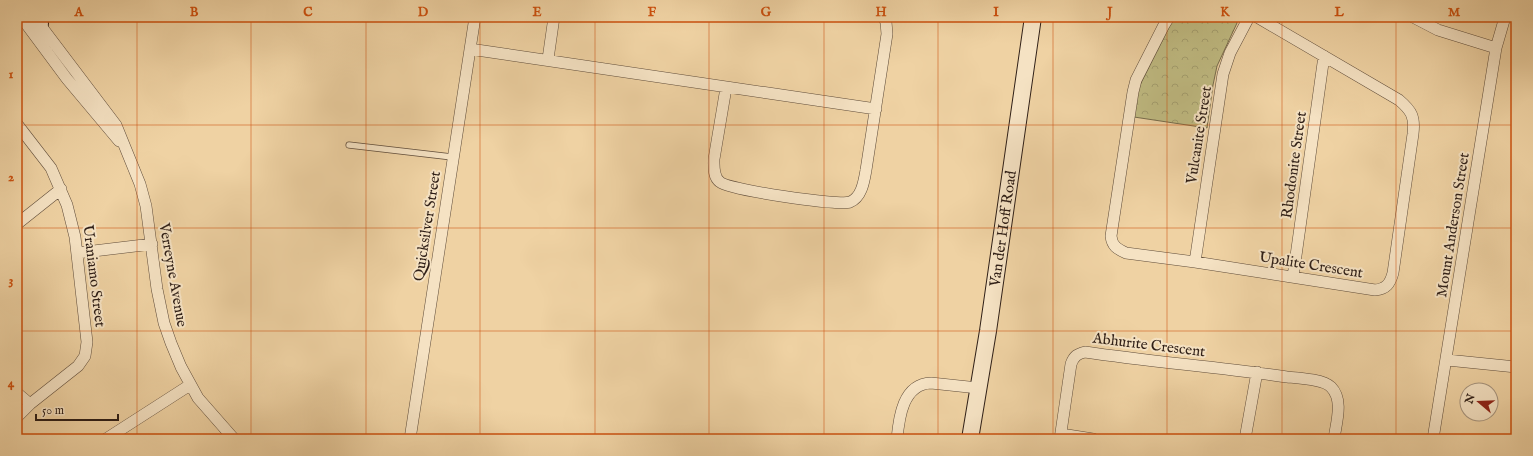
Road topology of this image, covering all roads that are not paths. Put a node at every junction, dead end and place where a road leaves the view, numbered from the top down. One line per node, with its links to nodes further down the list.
1 (21, 17): 21 (street, Verreyne Avenue)
2 (475, 17): 13 (street, Quicksilver Street)
3 (554, 17): 16 (street)
4 (883, 17): 18 (street)
5 (1034, 17): 33 (main road, Van der Hoff Road)
6 (1041, 17): 43 (main road, Van der Hoff Road)
7 (1170, 17): 27 (street, Upalite Crescent)
8 (1249, 17): 27 (street, Vulcanite Street)
9 (1257, 17): 15 (street, Upalite Crescent)
10 (1413, 17): 14 (street)
11 (1505, 17): 14 (street, Mount Anderson Street)
12 (37, 19): 21 (street, Verreyne Avenue)
13 (470, 48): 16 (street); 22 (street, Quicksilver Street)
14 (1496, 48): 29 (street, Mount Anderson Street)
15 (1324, 56): 28 (street, Rhodonite Street); 28 (street, Upalite Crescent)
16 (548, 59): 17 (street)
17 (726, 88): 18 (street); 18 (street)
18 (876, 109)
19 (17, 124): 23 (street, Uraniamo Street)
20 (349, 145): 22 (lane)
21 (125, 147): 25 (street, Verreyne Avenue)
22 (452, 157): 40 (street, Quicksilver Street)
23 (61, 189): 24 (street); 26 (street, Uraniamo Street)
24 (17, 224)
25 (152, 244): 26 (street); 32 (street, Verreyne Avenue)
26 (77, 253): 35 (street, Uraniamo Street)
27 (1195, 262): 28 (street, Upalite Crescent)
28 (1293, 278)
29 (1447, 360): 30 (street); 47 (street, Mount Anderson Street)
30 (1516, 367)
31 (1256, 372): 37 (street, Abhurite Crescent); 45 (street); 46 (street, Abhurite Crescent)
32 (190, 385): 38 (street); 39 (street, Verreyne Avenue)
33 (978, 388): 41 (street); 42 (main road, Van der Hoff Road)
34 (17, 393): 35 (street)
35 (30, 404): 36 (street, Uraniamo Street)
36 (17, 416)
37 (1060, 437): 44 (street)
38 (106, 439)
39 (234, 439)
40 (410, 439)
41 (897, 439)
42 (970, 439)
43 (981, 439)
44 (1093, 439)
45 (1245, 439)
46 (1334, 439)
47 (1433, 439)

